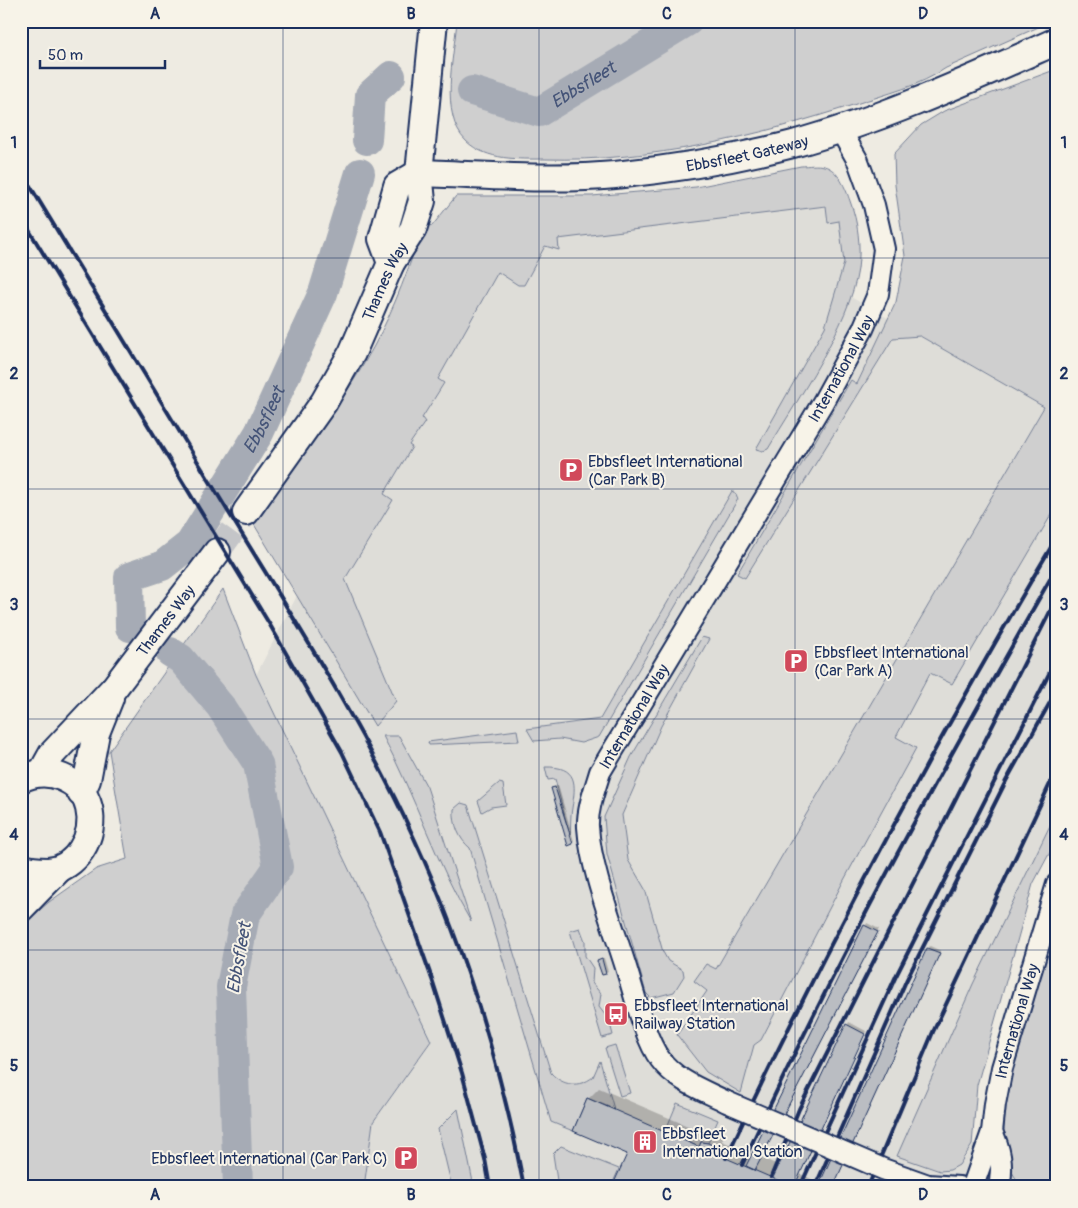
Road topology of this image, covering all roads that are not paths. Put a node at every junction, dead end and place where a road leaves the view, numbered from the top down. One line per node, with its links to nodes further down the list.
1 (434, 21): 4 (main road)
2 (1057, 41): 3 (main road, Ebbsfleet Gateway)
3 (840, 129): 4 (main road, Ebbsfleet Gateway); 17 (street, International Way, bridge)
4 (419, 173): 5 (main road, Thames Way)
5 (246, 512)
6 (217, 552): 7 (main road, Thames Way)
7 (114, 688): 8 (main road, Thames Way); 9 (main road, Thames Way)
8 (32, 775): 9 (main road)
9 (81, 793): 11 (main road)
10 (21, 867): 11 (main road)
11 (58, 870): 13 (main road)
12 (1057, 884): 14 (street, International Way)
13 (21, 908)
14 (992, 1132): 15 (street, International Way); 16 (street, International Way)
15 (1002, 1184): 16 (street, International Way)
16 (967, 1185): 17 (street, International Way)
17 (928, 1186)

